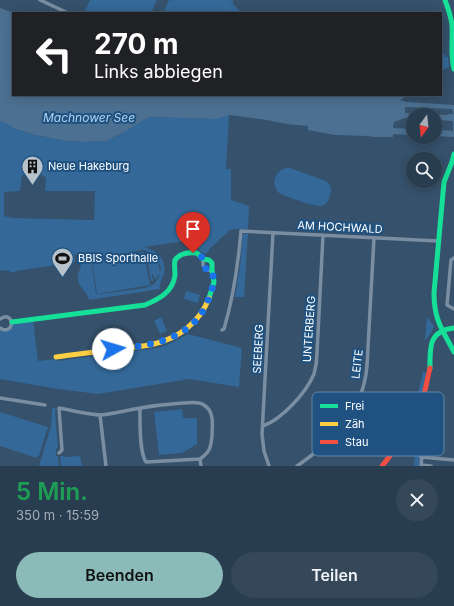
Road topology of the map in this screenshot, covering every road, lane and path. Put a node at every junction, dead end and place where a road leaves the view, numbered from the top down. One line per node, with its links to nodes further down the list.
1 (40, 0): 3 (street)
2 (445, 0): 4 (street)
3 (66, 12)
4 (453, 52): 5 (street)
5 (454, 68)
6 (454, 154): 10 (street)
7 (273, 233): 8 (street, AM HOCHWALD); 17 (street, AM HOCHWALD); 27 (street, SEEBERG)
8 (323, 235): 9 (street, AM HOCHWALD); 27 (street, UNTERBERG)
9 (374, 238): 10 (street, AM HOCHWALD); 21 (street, LEITE)
10 (438, 241): 18 (street)
11 (454, 258): 12 (street)
12 (454, 309)
13 (0, 319): 14 (street)
14 (12, 322): 15 (street); 20 (street)
15 (0, 328)
16 (454, 328): 18 (street)
17 (222, 330)
18 (443, 332): 19 (street); 22 (street)
19 (454, 352)
20 (56, 357)
21 (361, 392)
22 (424, 392)
23 (0, 398): 24 (street)
24 (45, 405)
25 (140, 408): 26 (street); 32 (street); 32 (street)
26 (100, 415): 28 (street); 35 (street)
27 (263, 426): 37 (street, SEEBERG)
28 (59, 453)
29 (312, 454): 38 (street, LEITE)
30 (390, 456): 39 (street)
31 (421, 457): 33 (street); 34 (street)
32 (200, 459): 36 (street)
33 (454, 460)
34 (421, 465): 40 (street)
35 (106, 466)
36 (201, 466)
37 (269, 466)
38 (297, 466)
39 (382, 466)
40 (431, 466)

